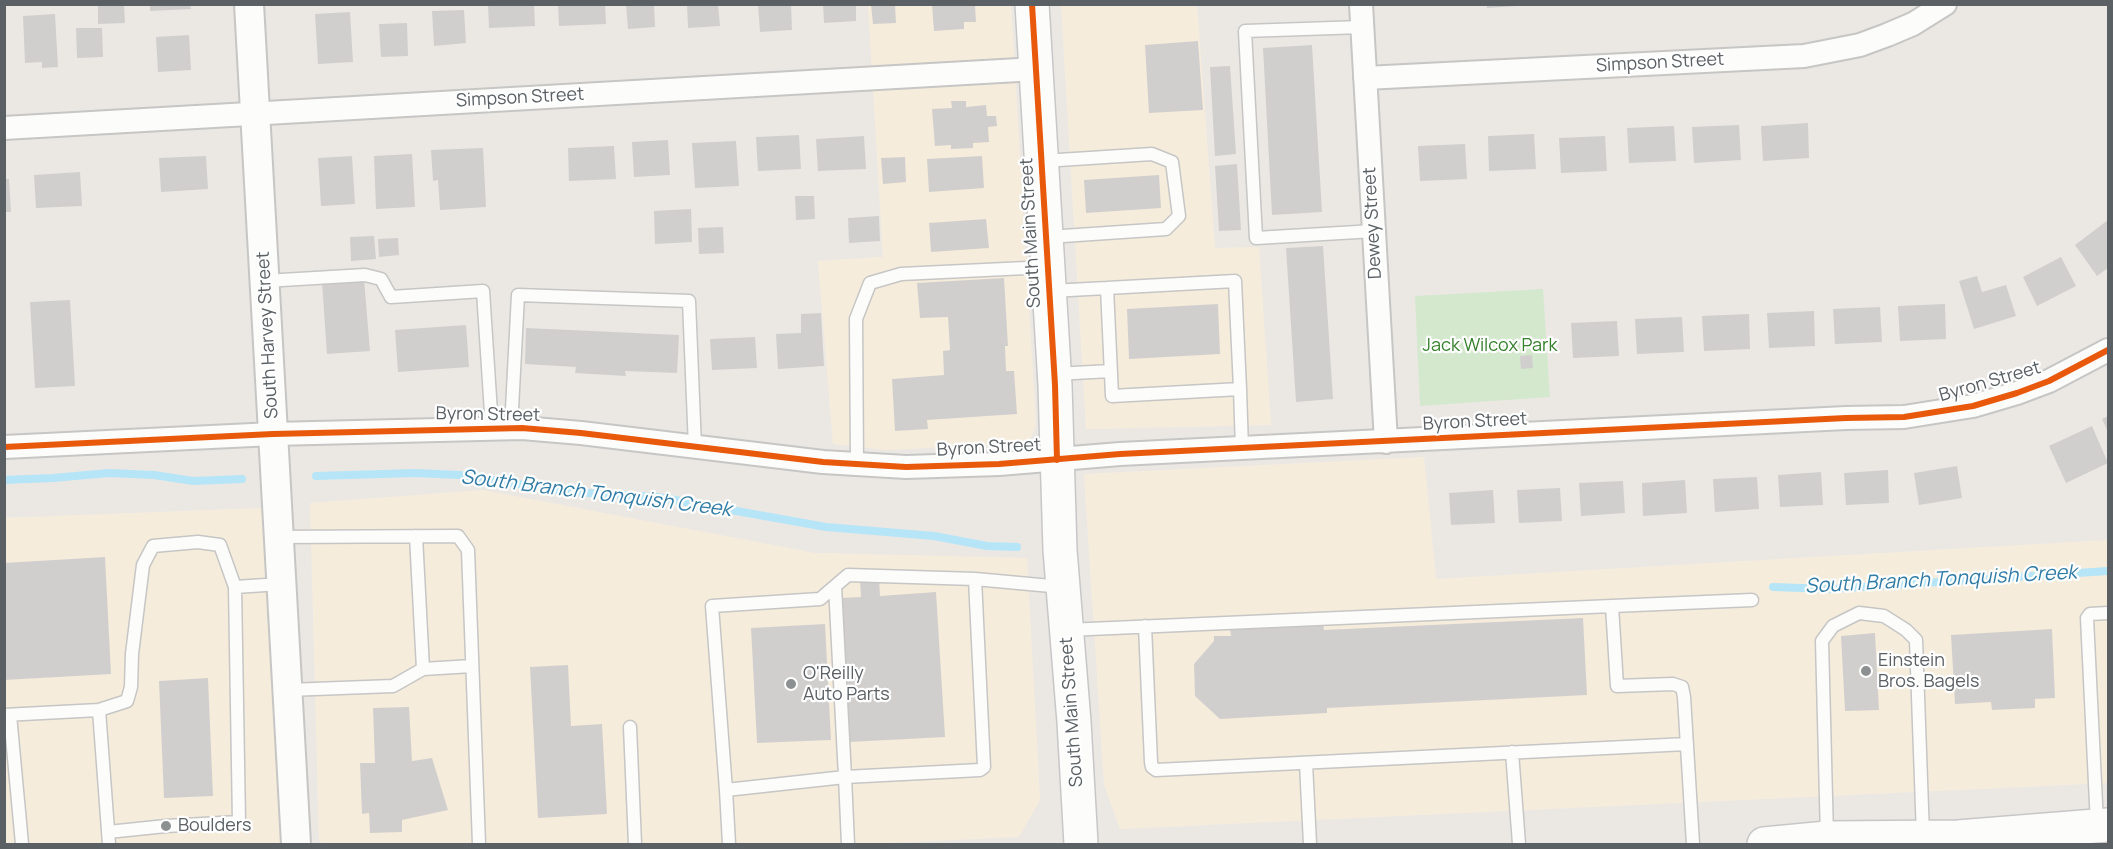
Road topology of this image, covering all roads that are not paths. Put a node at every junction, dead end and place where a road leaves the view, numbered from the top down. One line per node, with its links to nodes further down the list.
1 (249, 4): 8 (street, South Harvey Street)
2 (1032, 4): 6 (main road, South Main Street)
3 (1361, 4): 5 (street, Dewey Street)
4 (1945, 4): 7 (street, Simpson Street)
5 (1362, 27): 7 (street, Dewey Street); 11 (lane)
6 (1036, 69): 8 (street, Simpson Street); 10 (main road, South Main Street)
7 (1365, 78): 11 (street, Dewey Street)
8 (256, 113): 9 (street, Simpson Street); 13 (street, South Harvey Street)
9 (4, 128)
10 (1042, 161): 12 (main road, South Main Street); 12 (lane)
11 (1374, 231): 21 (street, Dewey Street)
12 (1048, 265): 14 (lane); 17 (main road, South Main Street); 26 (lane)
13 (265, 281): 19 (lane); 20 (street, South Harvey Street)
14 (1107, 288): 16 (lane); 18 (lane)
15 (2109, 350): 21 (street, Byron Street)
16 (1111, 371): 17 (lane); 18 (lane)
17 (1054, 375): 25 (main road, South Main Street)
18 (1240, 389): 24 (lane)
19 (502, 428): 20 (street, Byron Street); 23 (street, Byron Street); 23 (lane)
20 (273, 434): 22 (street, Byron Street); 28 (street, South Harvey Street)
21 (1386, 442): 24 (street, Byron Street)
22 (4, 447)
23 (695, 447): 26 (street, Byron Street)
24 (1242, 449): 25 (street, Byron Street)
25 (1058, 460): 26 (street, Byron Street); 33 (main road, South Main Street)
26 (857, 464)
27 (416, 536): 28 (lane); 39 (lane); 40 (lane)
28 (279, 537): 30 (street, South Harvey Street)
29 (975, 579): 31 (lane); 33 (lane); 48 (lane)
30 (281, 584): 32 (lane); 41 (street, South Harvey Street)
31 (835, 586): 48 (lane); 49 (lane)
32 (235, 587): 42 (lane); 51 (lane)
33 (1063, 587): 38 (main road, South Main Street)
34 (1752, 600): 35 (lane)
35 (1612, 606): 37 (lane); 45 (lane)
36 (2109, 613): 50 (lane)
37 (1145, 626): 38 (lane); 47 (lane)
38 (1067, 630): 61 (main road, South Main Street)
39 (472, 666): 40 (lane); 57 (lane)
40 (423, 669): 41 (lane)
41 (288, 690): 56 (street, South Harvey Street)
42 (99, 711): 43 (lane); 51 (lane)
43 (7, 715): 55 (lane)
44 (630, 727): 58 (lane)
45 (1687, 744): 46 (lane); 64 (lane)
46 (1512, 753): 47 (lane); 63 (lane)
47 (1306, 762): 62 (lane)
48 (845, 777): 49 (lane); 60 (lane)
49 (726, 790): 59 (lane)
50 (2103, 825): 52 (main road)
51 (109, 838)
52 (1995, 839): 54 (main road)
53 (1827, 841): 54 (main road); 54 (lane); 65 (main road)
54 (1924, 841)
55 (22, 844)
56 (296, 844)
57 (479, 844)
58 (635, 844)
59 (729, 844)
60 (848, 844)
61 (1081, 844)
62 (1310, 844)
63 (1520, 844)
64 (1693, 844)
65 (1764, 844)

